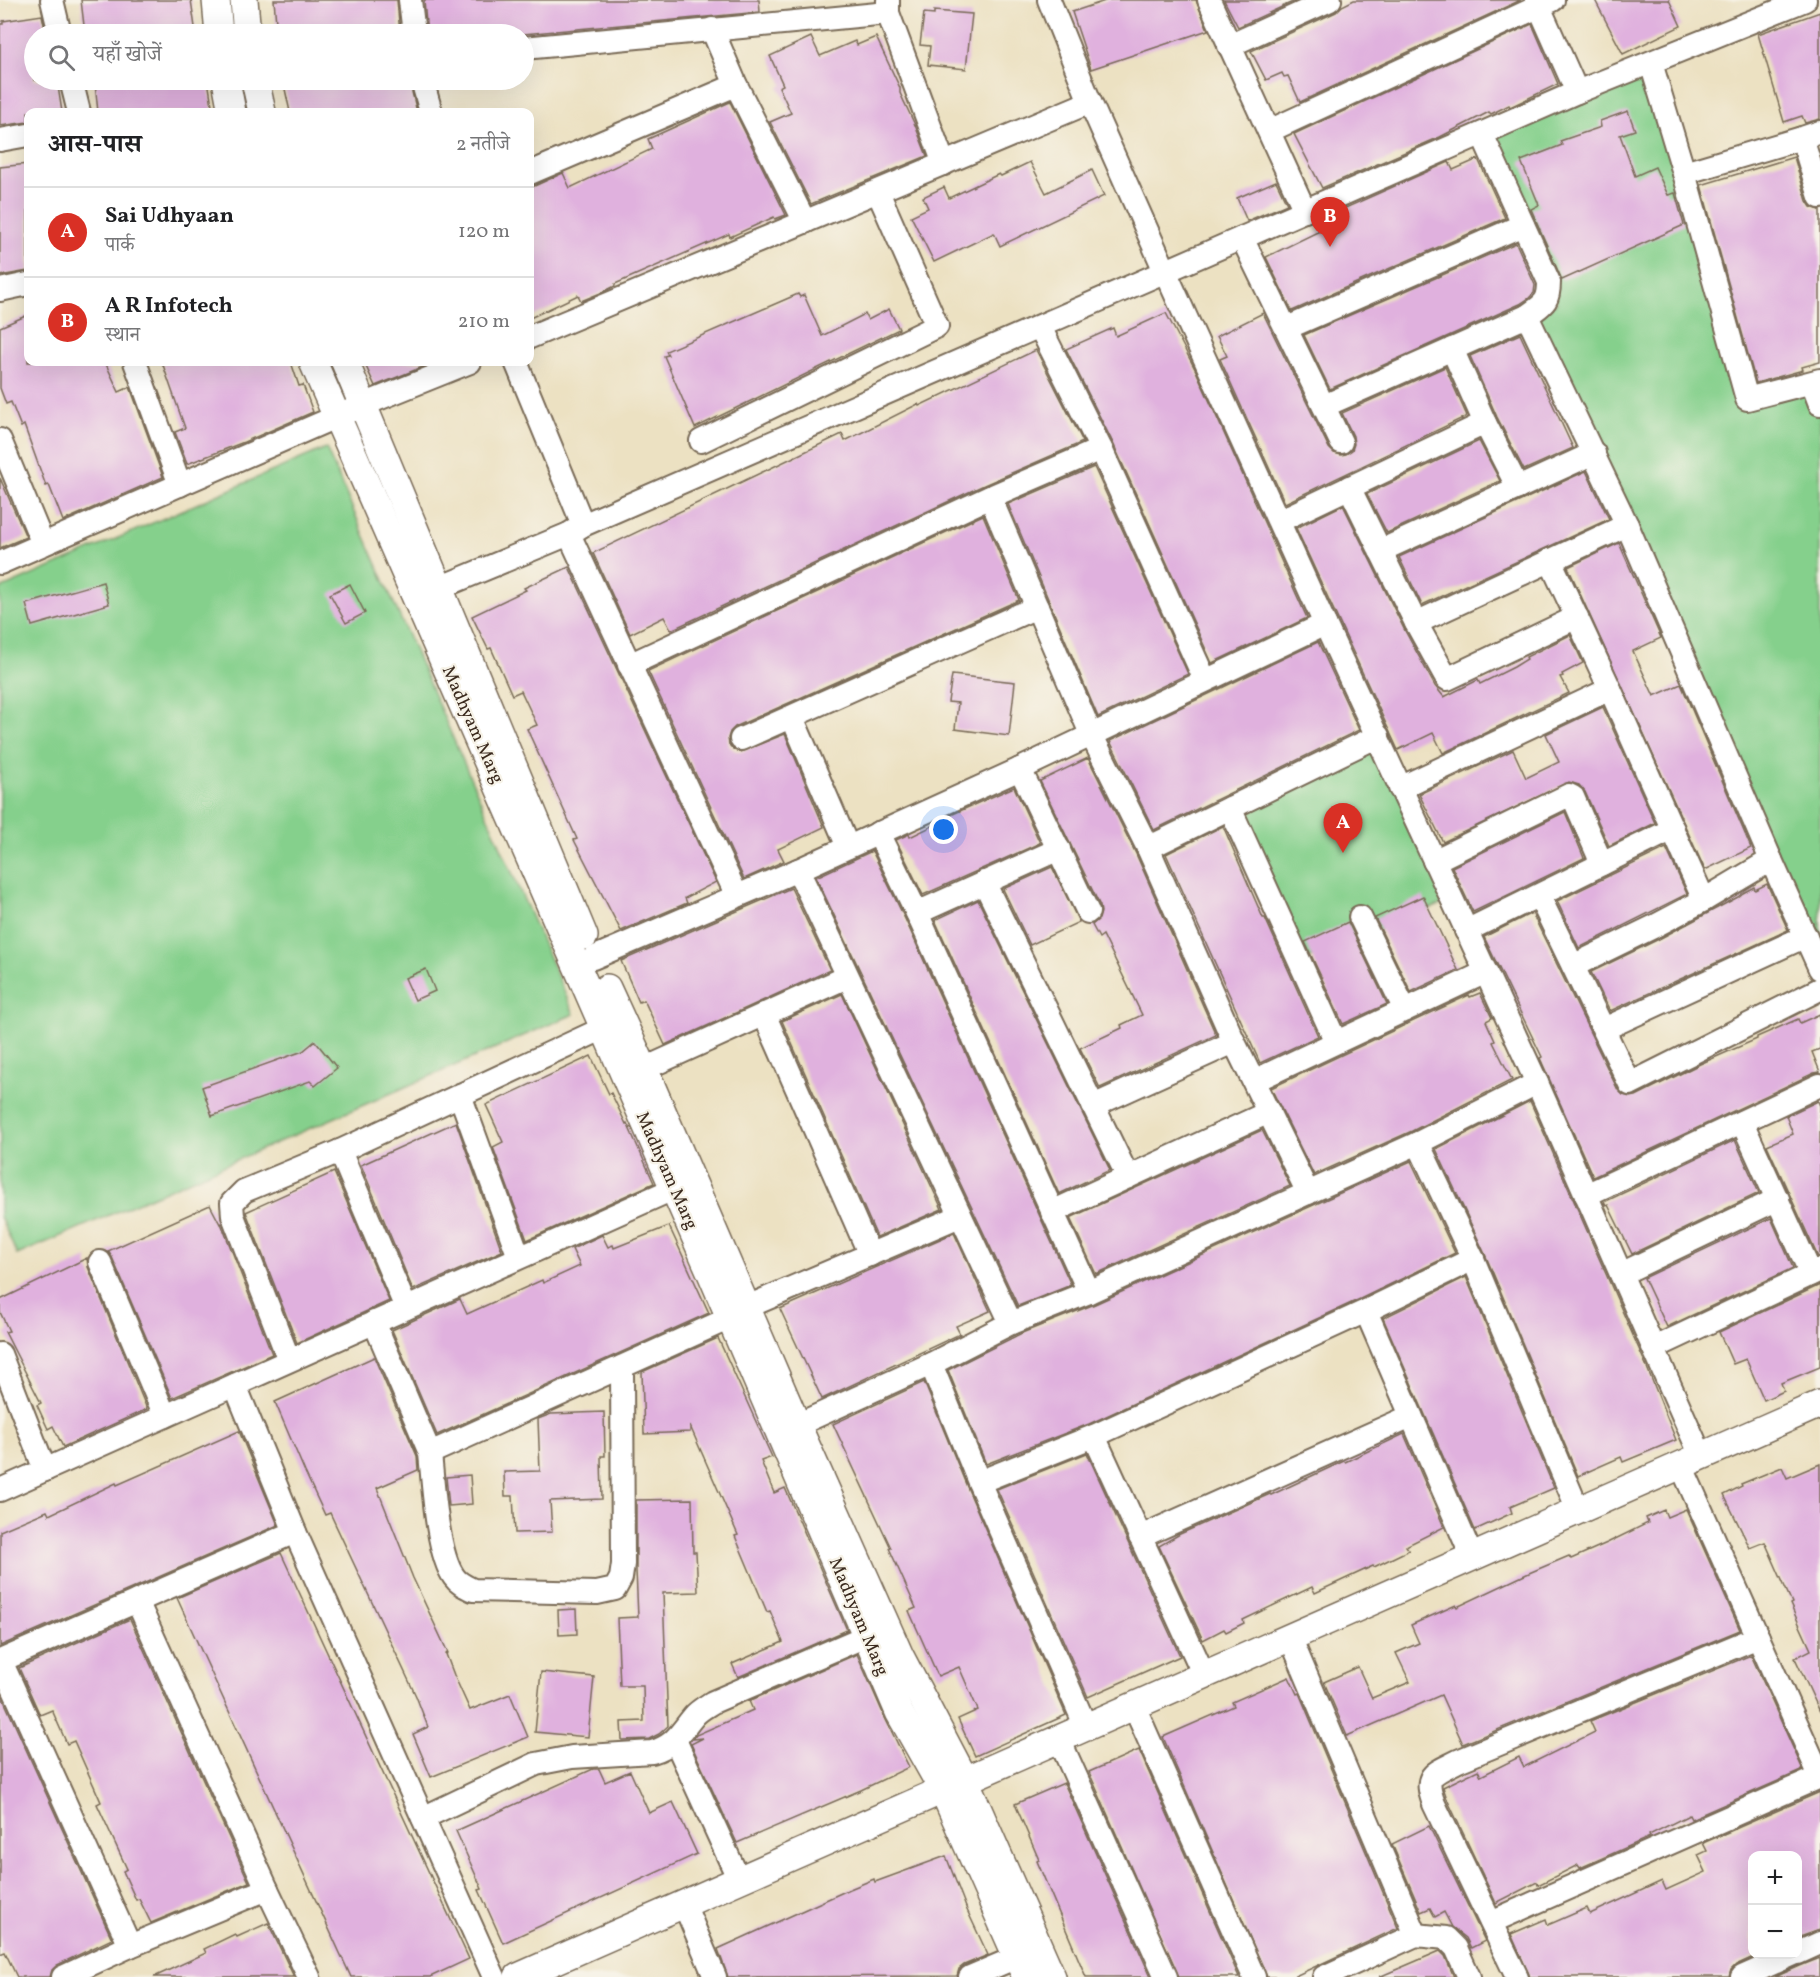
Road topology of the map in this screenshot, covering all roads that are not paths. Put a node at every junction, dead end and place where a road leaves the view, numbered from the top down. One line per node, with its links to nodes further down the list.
1 (52, 0): 11 (street)
2 (216, 0): 12 (street)
3 (244, 0): 13 (street)
4 (410, 0): 14 (street)
5 (1049, 0): 25 (street)
6 (1209, 0): 16 (street)
7 (1330, 0): 16 (street)
8 (1805, 0): 18 (street)
9 (1542, 2): 24 (street); 30 (street)
10 (888, 7): 15 (street); 35 (street)
11 (58, 24)
12 (218, 24)
13 (246, 24)
14 (413, 24)
15 (712, 29): 17 (street); 19 (street)
16 (1229, 46): 30 (street)
17 (534, 47)
18 (1651, 63): 24 (street); 37 (street)
19 (736, 85): 36 (street); 41 (street)
20 (74, 90): 26 (street)
21 (228, 90): 27 (street)
22 (257, 90): 28 (street)
23 (425, 90): 29 (street)
24 (1577, 92): 31 (street)
25 (1090, 102): 35 (street); 44 (street)
26 (78, 108)
27 (231, 108)
28 (261, 108)
29 (430, 108)
30 (1269, 131): 40 (street)
31 (1482, 134): 40 (street); 42 (street)
32 (1811, 135): 37 (street); 39 (street)
33 (24, 136): 34 (street)
34 (0, 140)
35 (944, 164): 38 (street)
36 (534, 171)
37 (1684, 172): 57 (street)
38 (878, 192): 41 (street); 64 (street)
39 (1820, 197)
40 (1305, 211): 43 (street)
41 (805, 222): 50 (street)
42 (1523, 225): 47 (street); 49 (street)
43 (1242, 238): 44 (street); 49 (street)
44 (1165, 271): 48 (street); 72 (street)
45 (24, 285): 46 (street)
46 (0, 290)
47 (1527, 316): 51 (street); 67 (street)
48 (1040, 327): 66 (street); 74 (street)
49 (1287, 328): 60 (street)
50 (534, 335)
51 (1452, 349): 60 (street); 62 (street)
52 (136, 366): 68 (street)
53 (315, 366): 61 (street, Madhyam Marg)
54 (347, 366): 59 (street, Madhyam Marg)
55 (460, 366): 59 (street)
56 (517, 366): 74 (street)
57 (1816, 382): 58 (street)
58 (1820, 404)
59 (363, 405): 61 (street); 79 (street, Madhyam Marg)
60 (1324, 406): 65 (street)
61 (336, 416): 68 (street); 120 (street, Madhyam Marg)
62 (1485, 423): 69 (street); 70 (street)
63 (0, 440): 75 (street)
64 (701, 441)
65 (1341, 442)
66 (1101, 449): 71 (street); 85 (street)
67 (1594, 453): 70 (street); 73 (street)
68 (180, 485): 75 (street)
69 (1349, 487): 72 (street); 76 (street)
70 (1518, 488): 76 (street)
71 (990, 497): 80 (street); 84 (street)
72 (1279, 521): 83 (street)
73 (1627, 525): 77 (street); 99 (street)
74 (576, 530): 79 (street); 84 (street)
75 (42, 544): 78 (street)
76 (1380, 551): 82 (street)
77 (1550, 560): 81 (street); 82 (street)
78 (0, 563)
79 (440, 588): 112 (street, Madhyam Marg)
80 (1037, 607): 87 (street); 88 (street)
81 (1577, 617): 82 (street); 86 (street)
82 (1416, 623)
83 (1325, 624): 85 (street); 89 (street)
84 (629, 665): 104 (street)
85 (1205, 680): 88 (street)
86 (1610, 689): 92 (street); 94 (street)
87 (792, 717): 90 (street); 96 (street)
88 (1091, 734): 91 (street); 97 (street)
89 (1378, 736): 92 (street); 93 (street)
90 (741, 739)
91 (1020, 769): 95 (street); 98 (street)
92 (1400, 788): 100 (street)
93 (1230, 808): 97 (street); 123 (street)
94 (1673, 829): 101 (street); 106 (street)
95 (878, 833): 96 (street); 108 (street)
96 (848, 847): 102 (street)
97 (1148, 848): 122 (street)
98 (1059, 849): 103 (street); 107 (street)
99 (1771, 860): 106 (street); 111 (street)
100 (1434, 861): 101 (street); 110 (street)
101 (1602, 864): 105 (street)
102 (798, 870): 104 (street); 116 (street)
103 (984, 882): 108 (street); 129 (street)
104 (737, 896): 112 (street)
105 (1539, 896): 110 (street); 113 (street)
106 (1704, 900): 113 (street)
107 (1088, 912)
108 (917, 913): 139 (street)
109 (1360, 917): 118 (street)
110 (1466, 932): 115 (street)
111 (1806, 936): 114 (street); 121 (street)
112 (593, 958): 124 (street, Madhyam Marg)
113 (1573, 966): 121 (street)
114 (1820, 969)
115 (1486, 972): 118 (street); 126 (street)
116 (847, 977): 119 (street); 140 (street)
117 (1820, 988): 121 (street)
118 (1405, 1010): 123 (street)
119 (764, 1014): 124 (street); 141 (street)
120 (604, 1028): 128 (street); 135 (street, Madhyam Marg)
121 (1604, 1029)
122 (1234, 1042): 125 (street); 129 (street)
123 (1336, 1042): 125 (street)
124 (644, 1069): 150 (street, Madhyam Marg)
125 (1254, 1082): 130 (street)
126 (1537, 1083): 132 (street); 137 (street)
127 (1819, 1089): 131 (street)
128 (460, 1095): 133 (street); 142 (street)
129 (1093, 1106): 134 (street)
130 (1269, 1112): 134 (street); 136 (street)
131 (1742, 1122): 137 (street); 138 (street)
132 (1418, 1143): 136 (street); 143 (street)
133 (340, 1151): 148 (street); 155 (street)
134 (1128, 1177): 139 (street)
135 (673, 1189): 142 (street); 150 (street, Madhyam Marg)
136 (1308, 1193): 147 (street)
137 (1586, 1195): 146 (street)
138 (1778, 1199): 145 (street); 146 (street)
139 (1052, 1212): 147 (street)
140 (960, 1216): 141 (street); 152 (street)
141 (870, 1255): 150 (street)
142 (519, 1257): 148 (street)
143 (1473, 1259): 149 (street); 169 (street)
144 (100, 1262): 160 (street)
145 (1816, 1272): 153 (street)
146 (1621, 1274): 153 (street)
147 (1089, 1292): 152 (street)
148 (406, 1308): 151 (street)
149 (1366, 1311): 161 (street); 163 (street)
150 (738, 1313): 157 (street); 162 (street, Madhyam Marg); 174 (street, Madhyam Marg)
151 (374, 1323): 155 (street); 164 (street)
152 (1011, 1323): 156 (street)
153 (1654, 1348): 165 (street)
154 (0, 1354): 166 (street)
155 (289, 1360): 158 (street)
156 (931, 1364): 162 (street); 167 (street)
157 (622, 1367): 164 (street); 164 (street)
158 (235, 1385): 160 (street); 170 (street)
159 (1820, 1404): 165 (street)
160 (165, 1416): 166 (street)
161 (1411, 1416): 171 (street); 172 (street)
162 (797, 1425): 184 (street, Madhyam Marg)
163 (1094, 1436): 167 (street); 171 (street)
164 (430, 1453)
165 (1691, 1460): 169 (street); 176 (street)
166 (45, 1470): 168 (street)
167 (979, 1482): 180 (street)
168 (0, 1490)
169 (1578, 1510): 172 (street)
170 (295, 1532): 173 (street); 185 (street)
171 (1140, 1537): 178 (street)
172 (1472, 1557): 175 (street)
173 (137, 1601): 177 (street); 187 (street)
174 (867, 1636): 182 (street); 184 (street, Madhyam Marg)
175 (1290, 1637): 178 (street); 190 (street)
176 (1758, 1637): 183 (street); 189 (street)
177 (1, 1661): 192 (street)
178 (1204, 1675): 179 (street)
179 (1134, 1706): 180 (street); 204 (street)
180 (1086, 1727): 181 (street)
181 (1059, 1739): 184 (street); 203 (street)
182 (675, 1740): 185 (street); 186 (street)
183 (1820, 1776): 189 (street)
184 (954, 1785): 186 (street); 195 (street, Madhyam Marg); 202 (street, Madhyam Marg)
185 (423, 1818): 198 (street)
186 (739, 1880): 188 (street)
187 (267, 1889): 192 (street); 197 (street)
188 (684, 1904): 199 (street); 200 (street)
189 (1491, 1922): 207 (street)
190 (1416, 1935): 205 (street); 206 (street)
191 (1820, 1943): 193 (street)
192 (130, 1946): 196 (street)
193 (1802, 1951)
194 (1784, 1959): 208 (street)
195 (1021, 1967): 201 (street)
196 (63, 1977)
197 (309, 1977)
198 (494, 1977)
199 (518, 1977)
200 (716, 1977)
201 (970, 1977)
202 (1052, 1977)
203 (1166, 1977)
204 (1254, 1977)
205 (1324, 1977)
206 (1469, 1977)
207 (1517, 1977)
208 (1742, 1977)

